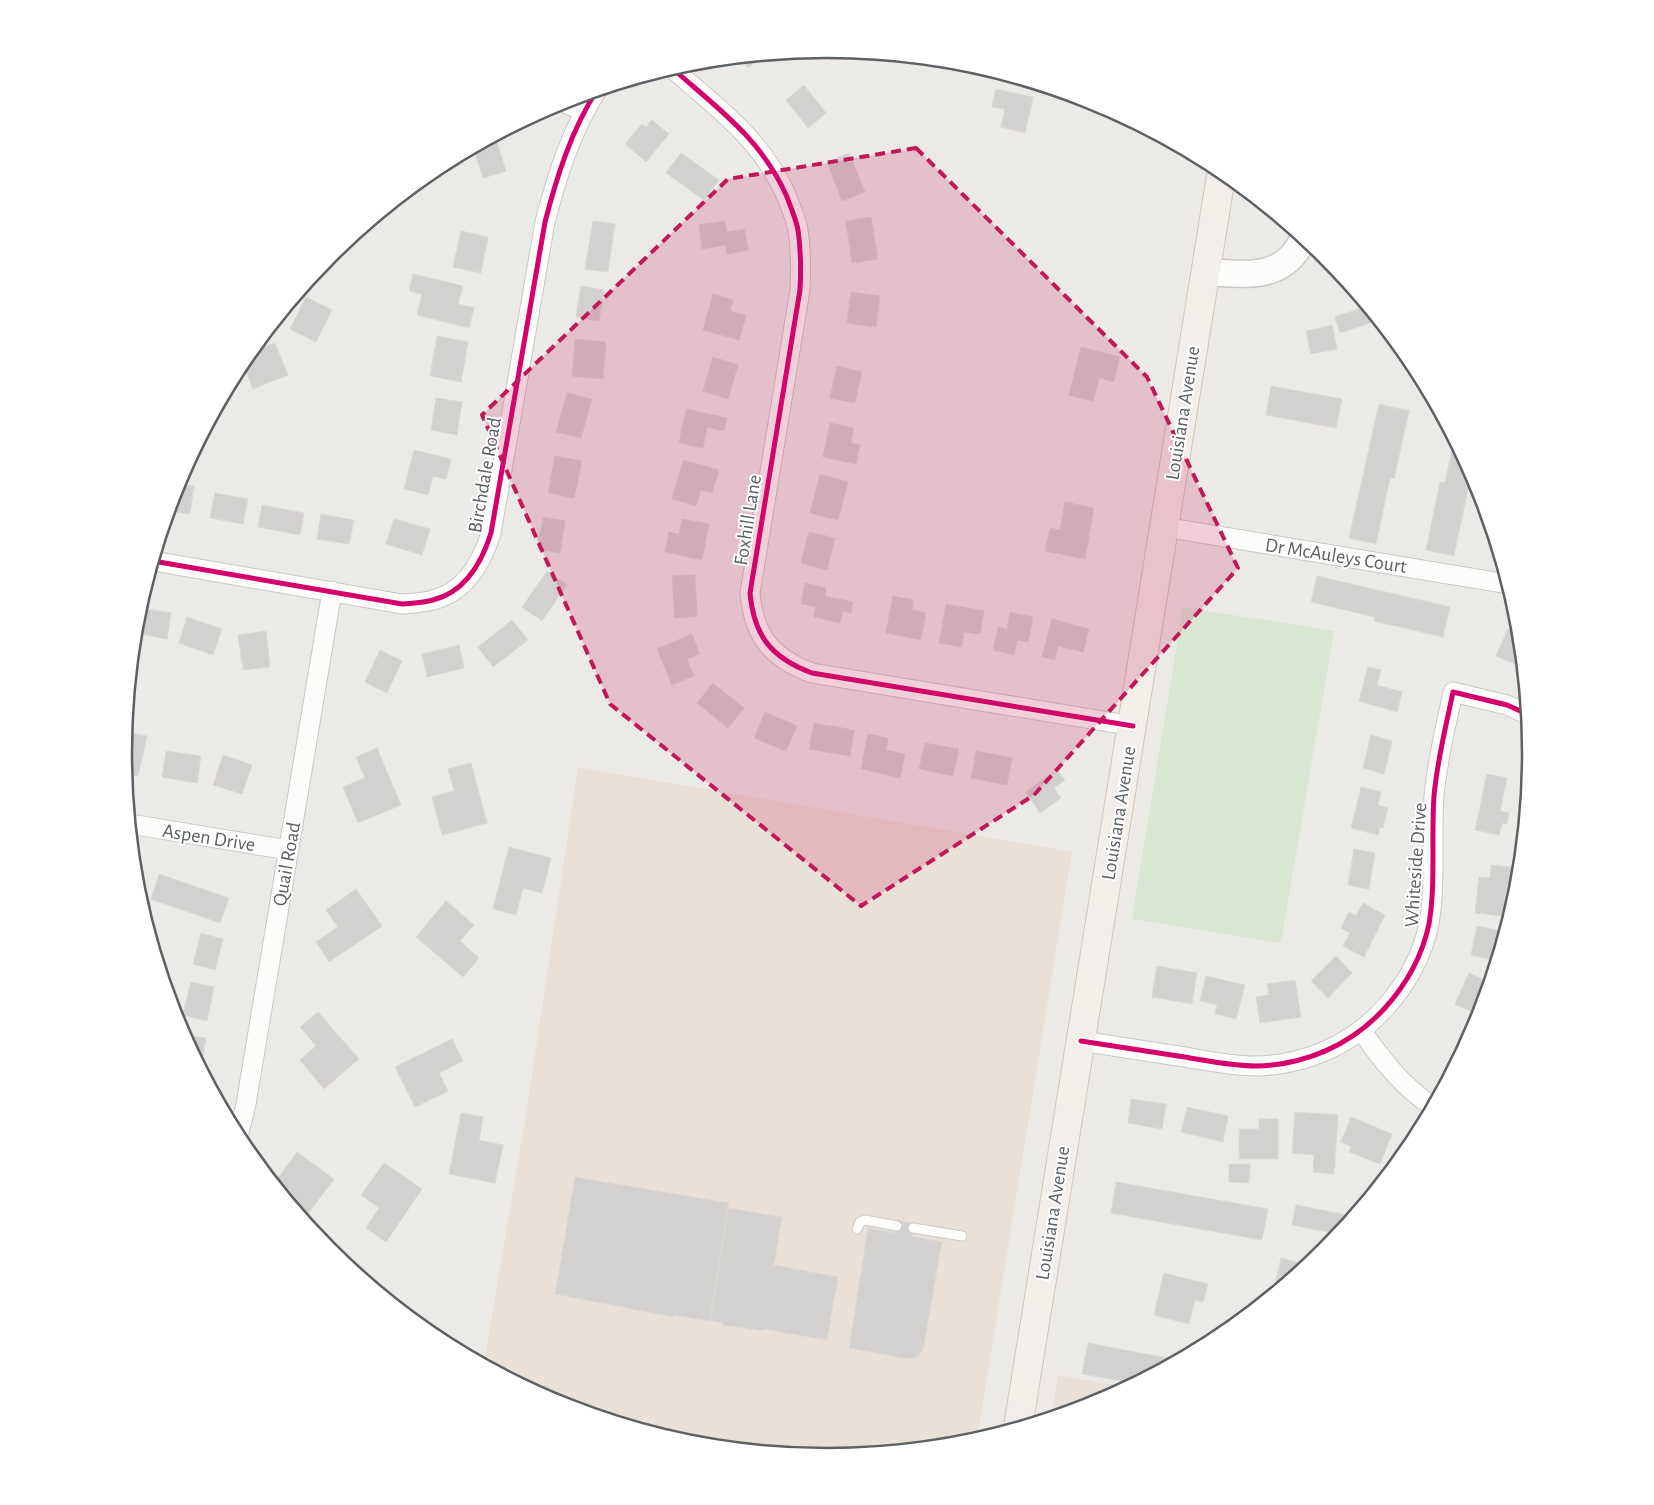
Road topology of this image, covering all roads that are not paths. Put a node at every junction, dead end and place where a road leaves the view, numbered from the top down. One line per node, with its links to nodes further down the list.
1 (679, 74): 13 (street, Foxhill Lane)
2 (592, 98): 4 (street, Birchdale Road)
3 (572, 106): 4 (street)
4 (584, 112): 11 (street, Birchdale Road)
5 (1220, 180): 7 (main road, Louisiana Avenue)
6 (1300, 244): 7 (street)
7 (1205, 272): 8 (main road, Louisiana Avenue)
8 (1164, 526): 10 (street, Dr McAuleys Court); 13 (main road, Louisiana Avenue)
9 (159, 562): 11 (street, Birchdale Road)
10 (1500, 583)
11 (332, 591): 15 (street, Quail Road)
12 (1521, 711): 16 (street, Whiteside Drive)
13 (1132, 726): 17 (main road, Louisiana Avenue)
14 (136, 825): 15 (street, Aspen Drive)
15 (289, 850): 19 (street, Quail Road)
16 (1361, 1030): 17 (street, Whiteside Drive); 18 (street)
17 (1081, 1041): 24 (main road, Louisiana Avenue)
18 (1428, 1102)
19 (241, 1126)
20 (897, 1226): 22 (lane)
21 (913, 1228): 23 (lane)
22 (857, 1229)
23 (962, 1236)
24 (1019, 1420)

